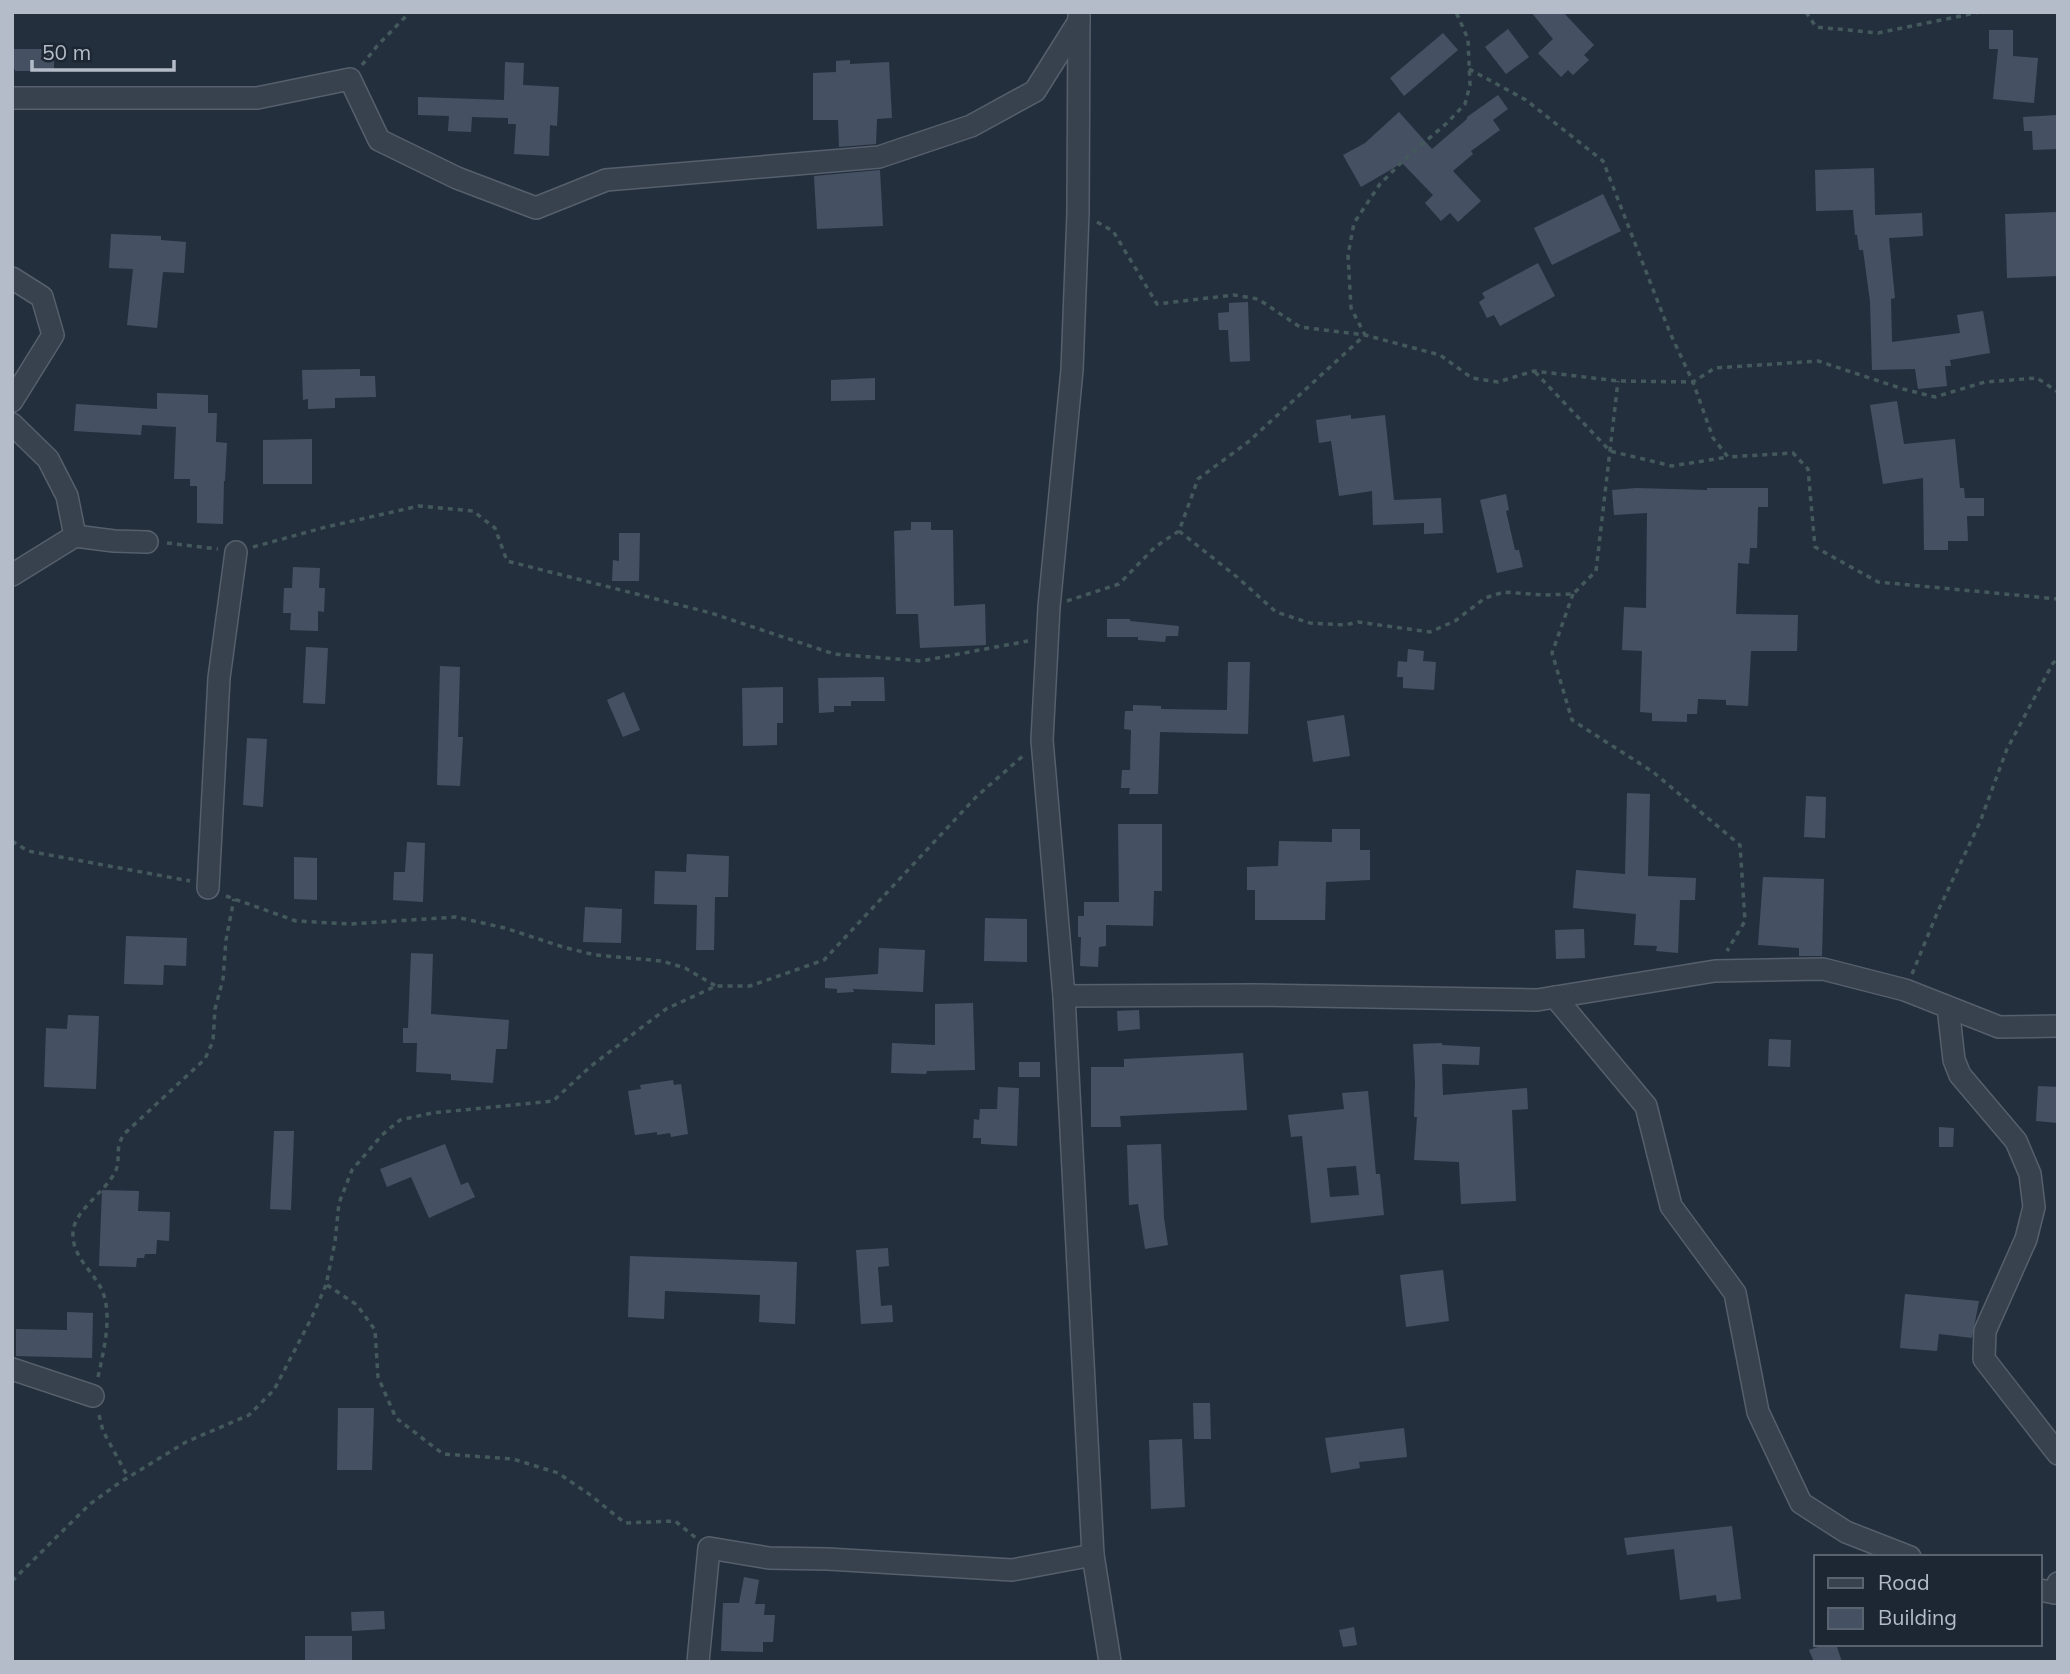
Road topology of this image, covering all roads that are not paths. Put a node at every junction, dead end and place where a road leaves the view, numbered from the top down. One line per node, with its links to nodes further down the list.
1 (1079, 17): 2 (street); 11 (street)
2 (12, 98)
3 (12, 278): 4 (street)
4 (12, 401)
5 (12, 424): 6 (street)
6 (75, 536): 7 (street); 9 (street)
7 (147, 542)
8 (236, 552): 10 (street)
9 (12, 575)
10 (208, 888)
11 (1064, 996): 12 (street); 18 (street)
12 (1555, 997): 13 (street); 19 (street)
13 (1948, 1007): 14 (street); 17 (street)
14 (2058, 1026)
15 (12, 1369): 16 (street)
16 (93, 1396)
17 (2058, 1454)
18 (1093, 1555): 22 (street); 23 (street)
19 (1905, 1555)
20 (2058, 1583): 21 (street)
21 (2042, 1590)
22 (698, 1662)
23 (1110, 1662)

